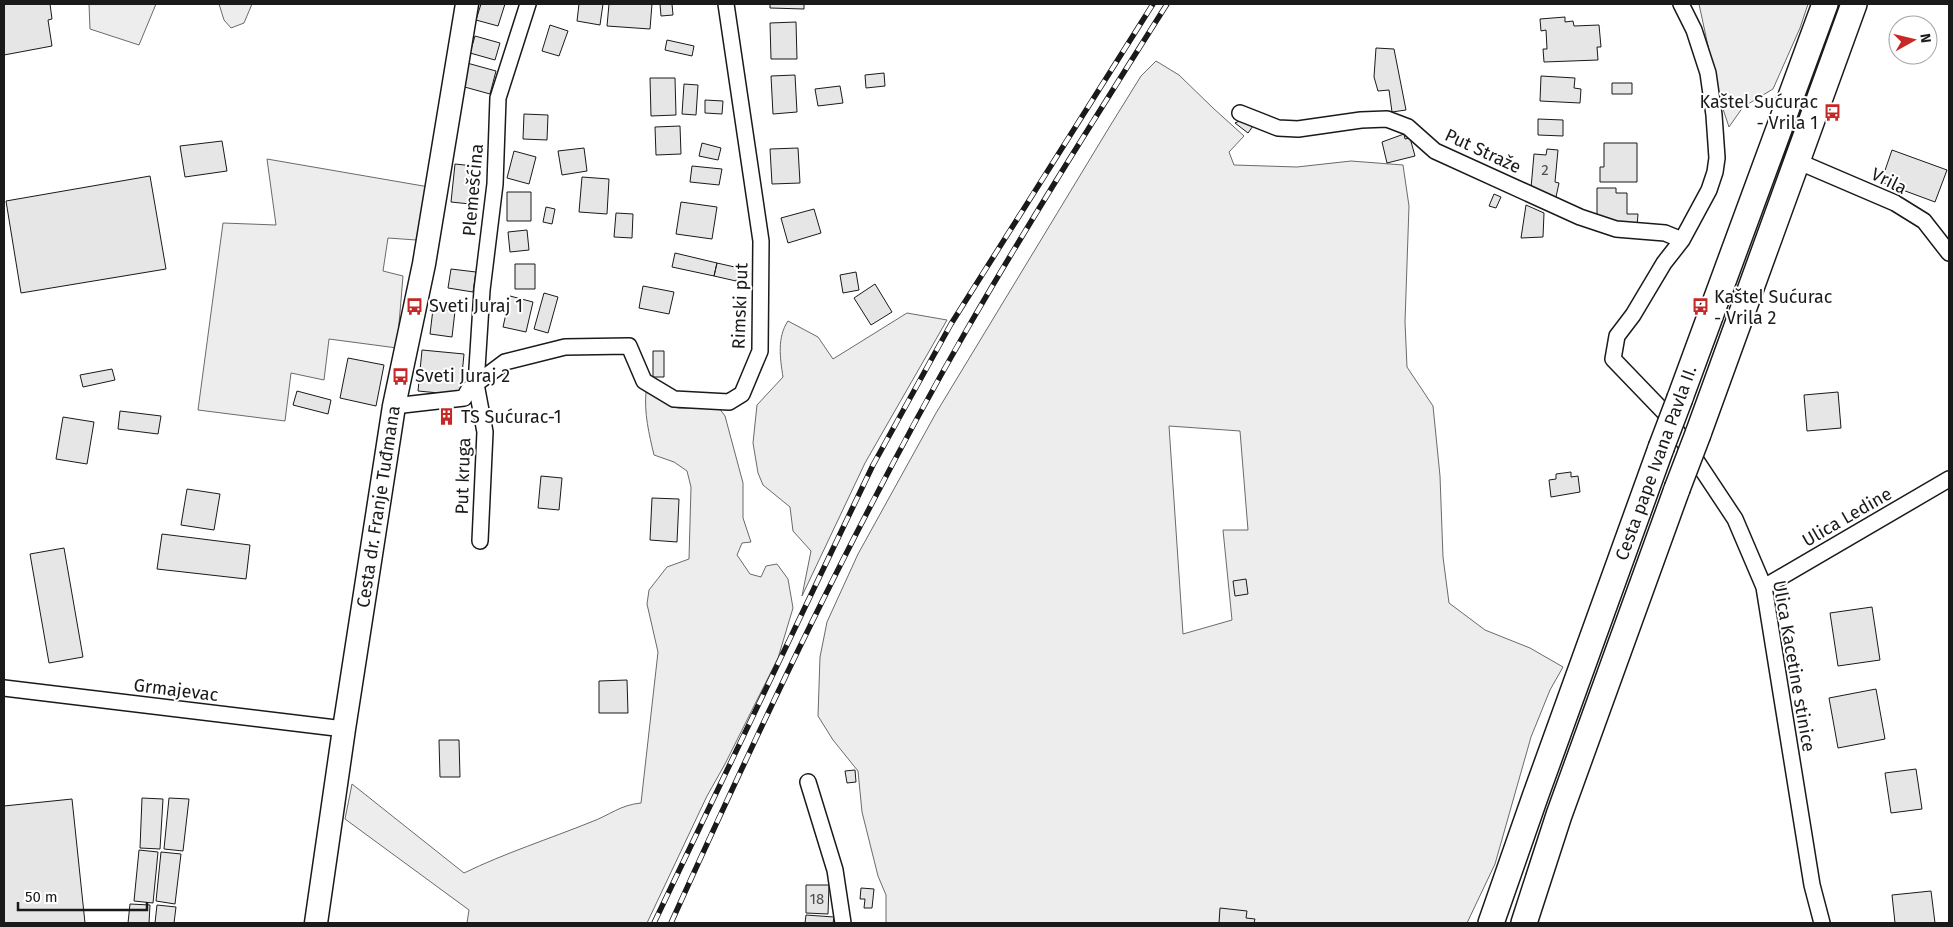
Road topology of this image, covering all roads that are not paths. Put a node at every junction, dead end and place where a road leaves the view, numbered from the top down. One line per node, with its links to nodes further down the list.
1 (467, 4): 12 (main road, Cesta dr. Franje Tuđmana)
2 (528, 4): 11 (street, Plemešćina)
3 (726, 4): 11 (street, Rimski put)
4 (1681, 4): 9 (street)
5 (1825, 4): 21 (main road, Cesta pape Ivana Pavla II., bridge)
6 (1854, 4): 8 (main road, Cesta pape Ivana Pavla II.)
7 (1240, 113): 9 (street, Put Straže)
8 (1797, 162): 10 (street, Vrila); 22 (main road, Cesta pape Ivana Pavla II., bridge)
9 (1682, 240): 15 (street, Ulica Kacetine stinice)
10 (1949, 253)
11 (476, 384): 12 (street, Rimski put); 14 (street, Put kruga)
12 (394, 406): 17 (main road, Cesta dr. Franje Tuđmana)
13 (1949, 479): 15 (street, Ulica Ledine)
14 (480, 541)
15 (1764, 587): 23 (street, Ulica Kacetine stinice)
16 (4, 688): 17 (street, Grmajevac)
17 (344, 729): 19 (main road, Cesta dr. Franje Tuđmana)
18 (808, 782): 20 (street)
19 (316, 923)
20 (843, 923)
21 (1491, 923)
22 (1524, 923)
23 (1822, 923)

